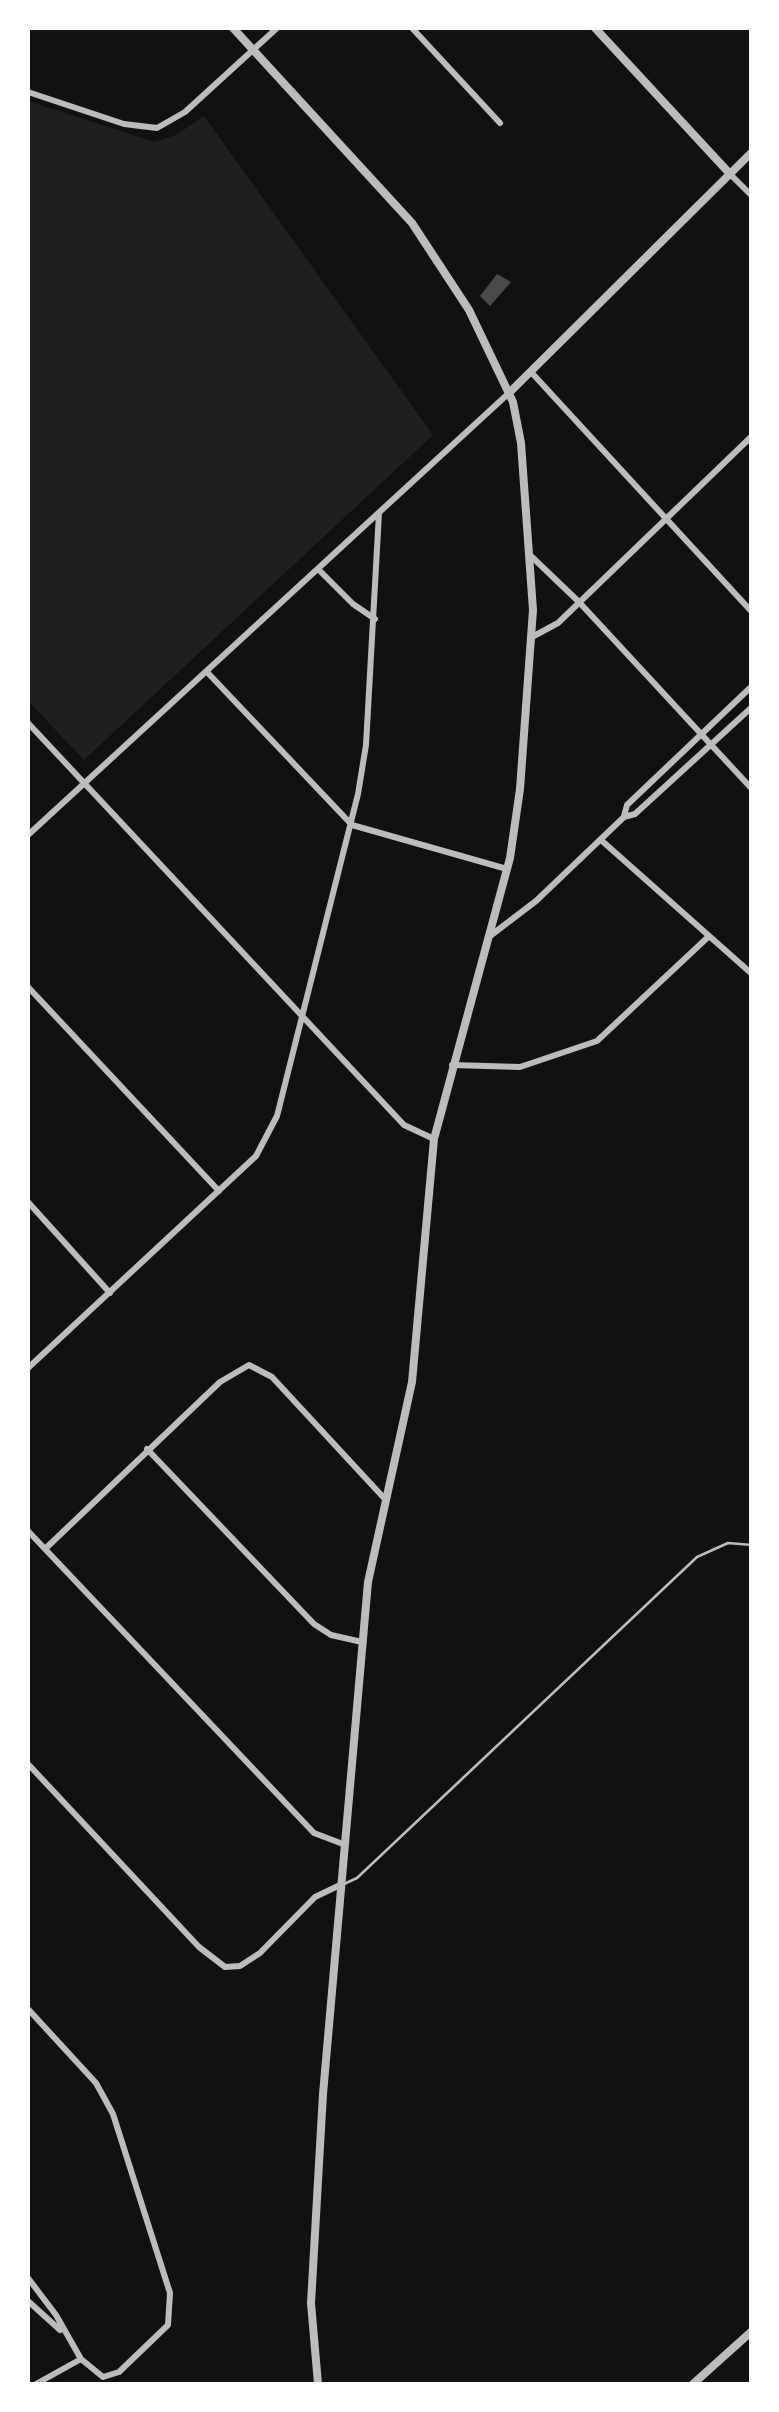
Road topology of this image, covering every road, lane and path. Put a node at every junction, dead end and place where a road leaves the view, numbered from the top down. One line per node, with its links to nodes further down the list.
1 (233, 28): 5 (street)
2 (277, 28): 5 (street)
3 (412, 28): 7 (street)
4 (596, 28): 9 (street)
5 (253, 50): 6 (street); 12 (street)
6 (28, 92)
7 (500, 124)
8 (752, 152): 9 (street)
9 (731, 175): 10 (street); 11 (street)
10 (752, 196)
11 (531, 372): 12 (street); 15 (street)
12 (510, 393): 14 (street); 16 (street)
13 (752, 436): 15 (street)
14 (379, 513): 17 (street); 20 (street)
15 (664, 518): 18 (street); 19 (street)
16 (531, 556): 18 (street); 21 (street)
17 (318, 569): 20 (street); 22 (street)
18 (580, 602): 21 (street); 26 (street)
19 (752, 612)
20 (375, 619): 31 (street)
21 (532, 637): 34 (street)
22 (207, 672): 28 (street); 31 (street)
23 (752, 686): 26 (street)
24 (752, 707): 27 (street)
25 (28, 723): 28 (street)
26 (701, 734): 27 (street); 30 (street)
27 (711, 746): 29 (street); 30 (street)
28 (83, 784): 32 (street); 39 (street)
29 (752, 789)
30 (624, 817): 33 (street)
31 (352, 825): 34 (street); 39 (street)
32 (28, 835)
33 (601, 840): 35 (street); 36 (street)
34 (508, 869): 35 (street)
35 (489, 936): 40 (street)
36 (708, 938): 37 (street); 40 (street)
37 (752, 974)
38 (28, 987): 42 (street)
39 (303, 1016): 41 (street); 42 (street)
40 (452, 1065): 41 (street)
41 (434, 1140): 47 (street)
42 (220, 1191): 44 (street)
43 (28, 1202): 44 (street)
44 (110, 1293): 45 (street)
45 (28, 1368)
46 (147, 1449): 47 (street); 50 (street); 51 (street)
47 (384, 1498): 51 (street)
48 (28, 1531): 50 (street)
49 (752, 1544): 54 (lane)
50 (45, 1549): 53 (street)
51 (362, 1642): 53 (street)
52 (28, 1764): 54 (street)
53 (343, 1844): 54 (street)
54 (338, 1886): 62 (street)
55 (28, 2009): 60 (street)
56 (28, 2278): 58 (street)
57 (28, 2301): 58 (street)
58 (62, 2330): 60 (street)
59 (752, 2331): 63 (street)
60 (82, 2359): 61 (street)
61 (36, 2384)
62 (318, 2384)
63 (693, 2384)

